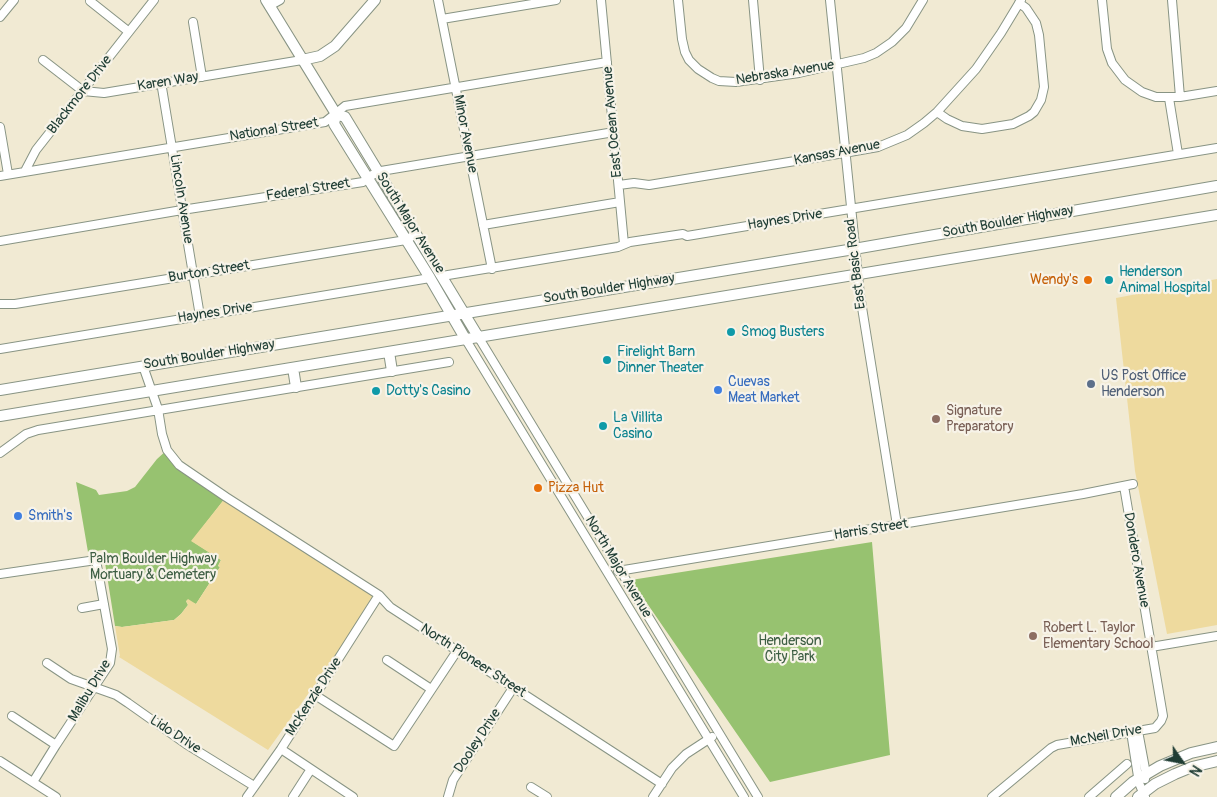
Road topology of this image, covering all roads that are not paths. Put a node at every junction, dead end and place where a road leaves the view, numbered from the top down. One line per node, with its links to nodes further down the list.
1 (14, 0): 17 (street)
2 (154, 0): 20 (street, Blackmore Drive)
3 (280, 0): 16 (street)
4 (375, 0): 22 (main road)
5 (438, 0): 18 (street, Minor Avenue)
6 (556, 0): 18 (street)
7 (601, 0): 23 (street, East Ocean Avenue)
8 (678, 0): 26 (street, Nebraska Avenue)
9 (753, 0): 26 (street)
10 (830, 0): 24 (street, East Basic Road)
11 (924, 0): 24 (street, Nebraska Avenue)
12 (1102, 0): 32 (street)
13 (1172, 0): 31 (street)
14 (90, 1): 20 (street)
15 (1020, 2): 33 (street, Kansas Avenue); 33 (street)
16 (268, 3): 22 (main road, South Major Avenue)
17 (0, 17)
18 (442, 19): 28 (street, Minor Avenue)
19 (193, 22): 25 (street)
20 (129, 32): 29 (street, Blackmore Drive)
21 (43, 60): 29 (street)
22 (302, 60): 25 (street, Karen Way); 34 (main road, South Major Avenue)
23 (607, 62): 28 (street, National Street); 36 (street, East Ocean Avenue)
24 (836, 65): 26 (street, Nebraska Avenue); 39 (street, East Basic Road)
25 (202, 77): 27 (street, Karen Way)
26 (760, 80)
27 (161, 82): 29 (street, Karen Way); 37 (street, Lincoln Avenue)
28 (455, 88): 34 (street, National Street); 41 (street, Minor Avenue)
29 (83, 90): 42 (street, Blackmore Drive)
30 (1217, 91): 31 (street)
31 (1180, 97): 32 (street)
32 (1169, 98): 40 (street)
33 (936, 112): 39 (street, Kansas Avenue)
34 (336, 114): 37 (street, National Street); 43 (main road, South Major Avenue); 45 (main road, South Major Avenue)
35 (0, 127): 44 (street)
36 (614, 132): 41 (street, Federal Street); 46 (street, East Ocean Avenue)
37 (172, 147): 42 (street, National Street); 50 (street, Lincoln Avenue)
38 (1217, 148): 40 (street, Haynes Drive)
39 (844, 153): 46 (street, Kansas Avenue); 49 (street, East Basic Road)
40 (1178, 154): 49 (street, Haynes Drive)
41 (469, 156): 43 (street, Federal Street); 52 (street, Minor Avenue)
42 (25, 171): 44 (street)
43 (378, 172): 45 (street, Federal Street); 53 (main road, South Major Avenue)
44 (4, 175)
45 (368, 177): 50 (street, Federal Street); 54 (main road, South Major Avenue)
46 (619, 185): 48 (street, East Ocean Avenue)
47 (1217, 186): 57 (main road, South Boulder Highway)
48 (620, 202): 52 (street); 56 (street, East Ocean Avenue)
49 (850, 209): 56 (street, Haynes Drive); 57 (street, East Basic Road)
50 (182, 210): 55 (street, Federal Street); 59 (street, Lincoln Avenue)
51 (1217, 215): 60 (main road, South Boulder Highway)
52 (483, 224): 58 (street, Minor Avenue)
53 (416, 234): 54 (street, Burton Street); 61 (main road, South Major Avenue)
54 (406, 240): 59 (street, Burton Street); 62 (main road, South Major Avenue)
55 (0, 241)
56 (624, 244): 58 (street, Haynes Drive)
57 (854, 249): 60 (street, East Basic Road); 64 (main road, South Boulder Highway)
58 (492, 269): 61 (street, Haynes Drive)
59 (193, 274): 63 (street, Burton Street); 66 (street, Lincoln Avenue)
60 (857, 275): 67 (main road, South Boulder Highway); 88 (street, East Basic Road)
61 (442, 276): 64 (main road, South Major Avenue)
62 (430, 278): 65 (main road, South Major Avenue); 66 (street, Haynes Drive)
63 (0, 304)
64 (463, 313): 65 (main road, South Boulder Highway); 67 (main road, South Major Avenue)
65 (450, 315): 68 (main road, South Major Avenue); 72 (main road, South Boulder Highway)
66 (200, 316): 69 (street, Haynes Drive)
67 (479, 338): 68 (main road, South Boulder Highway); 83 (street, North Major Avenue)
68 (466, 340): 70 (main road, South Boulder Highway); 84 (street, North Major Avenue)
69 (0, 349)
70 (389, 352): 73 (main road, South Boulder Highway); 74 (main road)
71 (449, 362): 74 (street)
72 (143, 366): 76 (main road, South Boulder Highway); 79 (street, North Pioneer Street)
73 (294, 368): 77 (main road); 79 (main road, South Boulder Highway)
74 (392, 371): 77 (street)
75 (0, 383): 76 (main road)
76 (21, 386): 78 (main road, South Boulder Highway)
77 (296, 387): 80 (street)
78 (0, 390)
79 (152, 391): 80 (street, North Pioneer Street); 81 (main road, South Boulder Highway)
80 (158, 409): 82 (street); 93 (street, North Pioneer Street)
81 (0, 416)
82 (0, 453)
83 (555, 463): 84 (street); 87 (street, North Major Avenue)
84 (545, 468): 89 (street, North Major Avenue)
85 (1133, 484): 86 (street, Harris Street)
86 (1124, 486): 88 (street, Harris Street); 101 (street, Dondero Avenue)
87 (590, 521): 89 (street); 90 (street, North Major Avenue)
88 (897, 525): 90 (street, Harris Street)
89 (580, 527): 91 (street, North Major Avenue)
90 (620, 571): 91 (street, Harris Street); 96 (street, North Major Avenue)
91 (608, 573): 97 (street, North Major Avenue)
92 (0, 574): 94 (street, Malibu Drive)
93 (379, 595): 102 (street, North Pioneer Street); 108 (street, McKenzie Drive)
94 (104, 604): 95 (street); 105 (street, Malibu Drive)
95 (82, 608)
96 (652, 623): 97 (street); 98 (street, North Major Avenue)
97 (642, 629): 99 (street, North Major Avenue)
98 (656, 630): 99 (street); 112 (street, North Major Avenue)
99 (646, 636): 113 (street, North Major Avenue)
100 (1217, 636): 101 (street)
101 (1151, 647): 110 (street, Dondero Avenue)
102 (456, 651): 106 (street, North Pioneer Street); 107 (street)
103 (387, 660): 107 (street)
104 (47, 663): 105 (street, Lido Drive)
105 (94, 688): 114 (street, Malibu Drive); 123 (street, Lido Drive)
106 (513, 688): 122 (street, North Pioneer Street); 133 (street, Dooley Drive)
107 (431, 689): 108 (street)
108 (315, 695): 116 (street, McKenzie Drive)
109 (12, 716): 114 (street)
110 (1160, 723): 111 (street, McNeil Drive)
111 (1135, 732): 125 (street); 136 (street, McNeil Drive)
112 (718, 733): 113 (street); 128 (street, North Major Avenue)
113 (708, 739): 122 (street); 127 (street, North Major Avenue)
114 (56, 745): 121 (street, Malibu Drive)
115 (1215, 748): 125 (main road); 125 (main road)
116 (280, 749): 120 (street); 123 (street, McKenzie Drive)
117 (0, 761): 121 (street)
118 (1217, 761): 125 (main road)
119 (1127, 764): 137 (street)
120 (311, 769): 131 (street); 132 (street)
121 (33, 782): 126 (street)
122 (662, 784): 135 (street)
123 (254, 786): 130 (street, McKenzie Drive)
124 (531, 787): 134 (street)
125 (1142, 787): 138 (main road); 139 (main road)
126 (46, 794): 129 (street)
127 (744, 796): 128 (street)
128 (756, 796)
129 (56, 797)
130 (247, 797)
131 (292, 797)
132 (353, 797)
133 (448, 797)
134 (547, 797)
135 (653, 797)
136 (992, 797)
137 (1089, 797)
138 (1116, 797)
139 (1126, 797)

